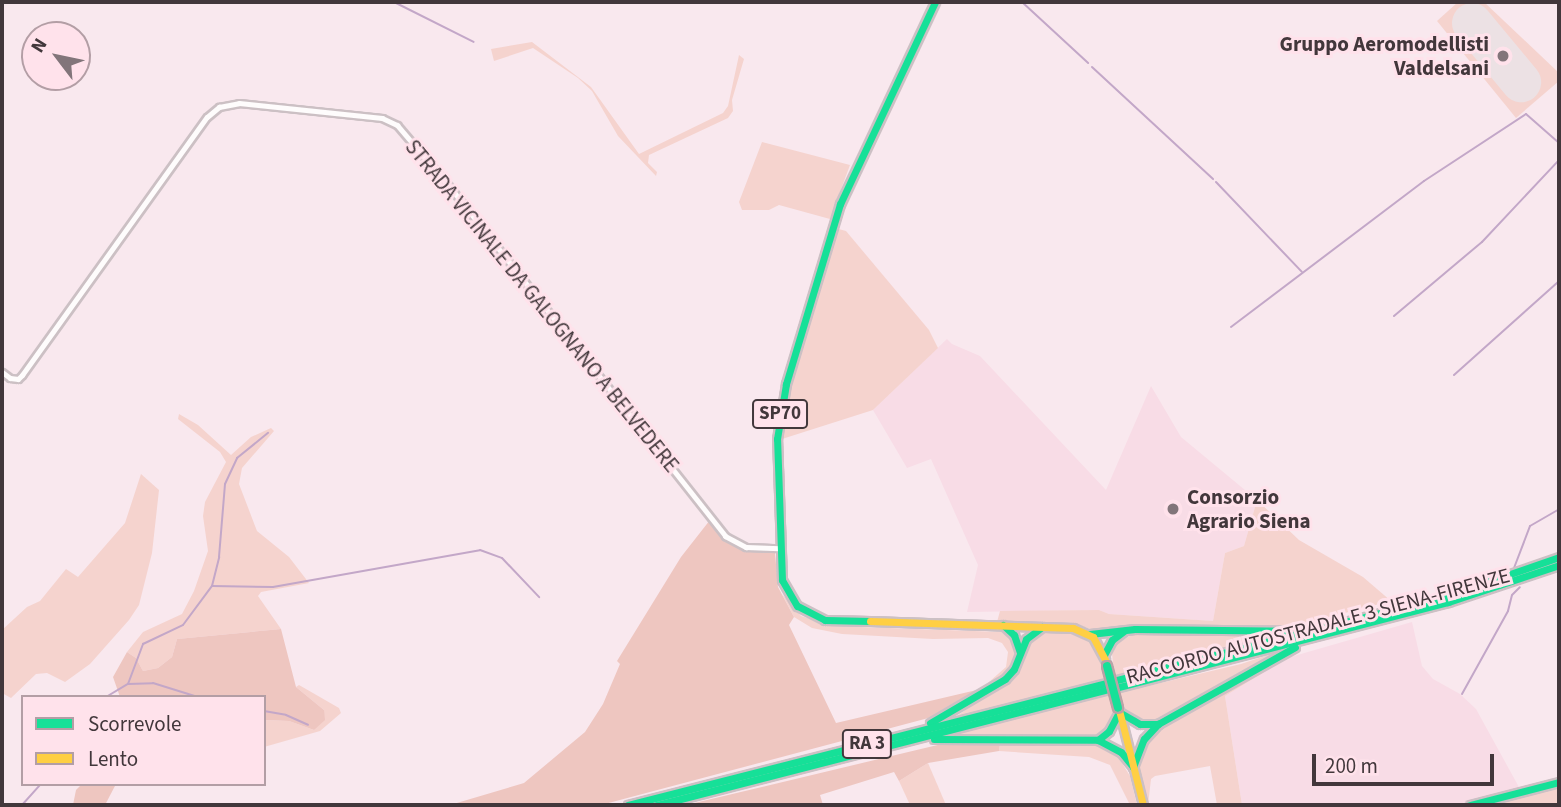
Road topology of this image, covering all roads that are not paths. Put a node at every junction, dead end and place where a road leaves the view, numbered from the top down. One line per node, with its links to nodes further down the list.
1 (935, 2): 3 (main road, SP70)
2 (2, 372): 3 (street, STRADA VICINALE DA GALOGNANO A BELVEDERE)
3 (779, 548): 8 (main road, SP70)
4 (1557, 562): 5 (main road, RACCORDO AUTOSTRADALE 3 SIENA-FIRENZE)
5 (1483, 589): 6 (main road, RACCORDO AUTOSTRADALE 3 SIENA-FIRENZE); 7 (main road, RACCORDO AUTOSTRADALE 3 SIENA-FIRENZE)
6 (1403, 607): 7 (main road, RACCORDO AUTOSTRADALE 3 SIENA-FIRENZE); 10 (main road)
7 (1390, 617): 16 (main road)
8 (1003, 625): 9 (main road, SP70); 12 (main road)
9 (1042, 627): 11 (main road, SP70); 12 (main road)
10 (1128, 629): 11 (main road); 13 (main road)
11 (1090, 634): 13 (main road)
12 (1020, 653): 18 (main road)
13 (1104, 655): 15 (main road, bridge)
14 (1106, 687): 18 (main road, RACCORDO AUTOSTRADALE 3 SIENA-FIRENZE / RA 3)
15 (1119, 710): 16 (main road); 17 (main road); 19 (main road)
16 (1158, 724): 19 (main road)
17 (1098, 740): 18 (main road); 19 (main road)
18 (834, 756): 21 (main road, RACCORDO AUTOSTRADALE 3 SIENA-FIRENZE / RA 3); 22 (main road, RACCORDO AUTOSTRADALE 3 SIENA-FIRENZE / RA 3)
19 (1133, 767): 23 (main road)
20 (1559, 782): 24 (main road)
21 (628, 805)
22 (657, 805)
23 (1143, 805)
24 (1471, 805)

